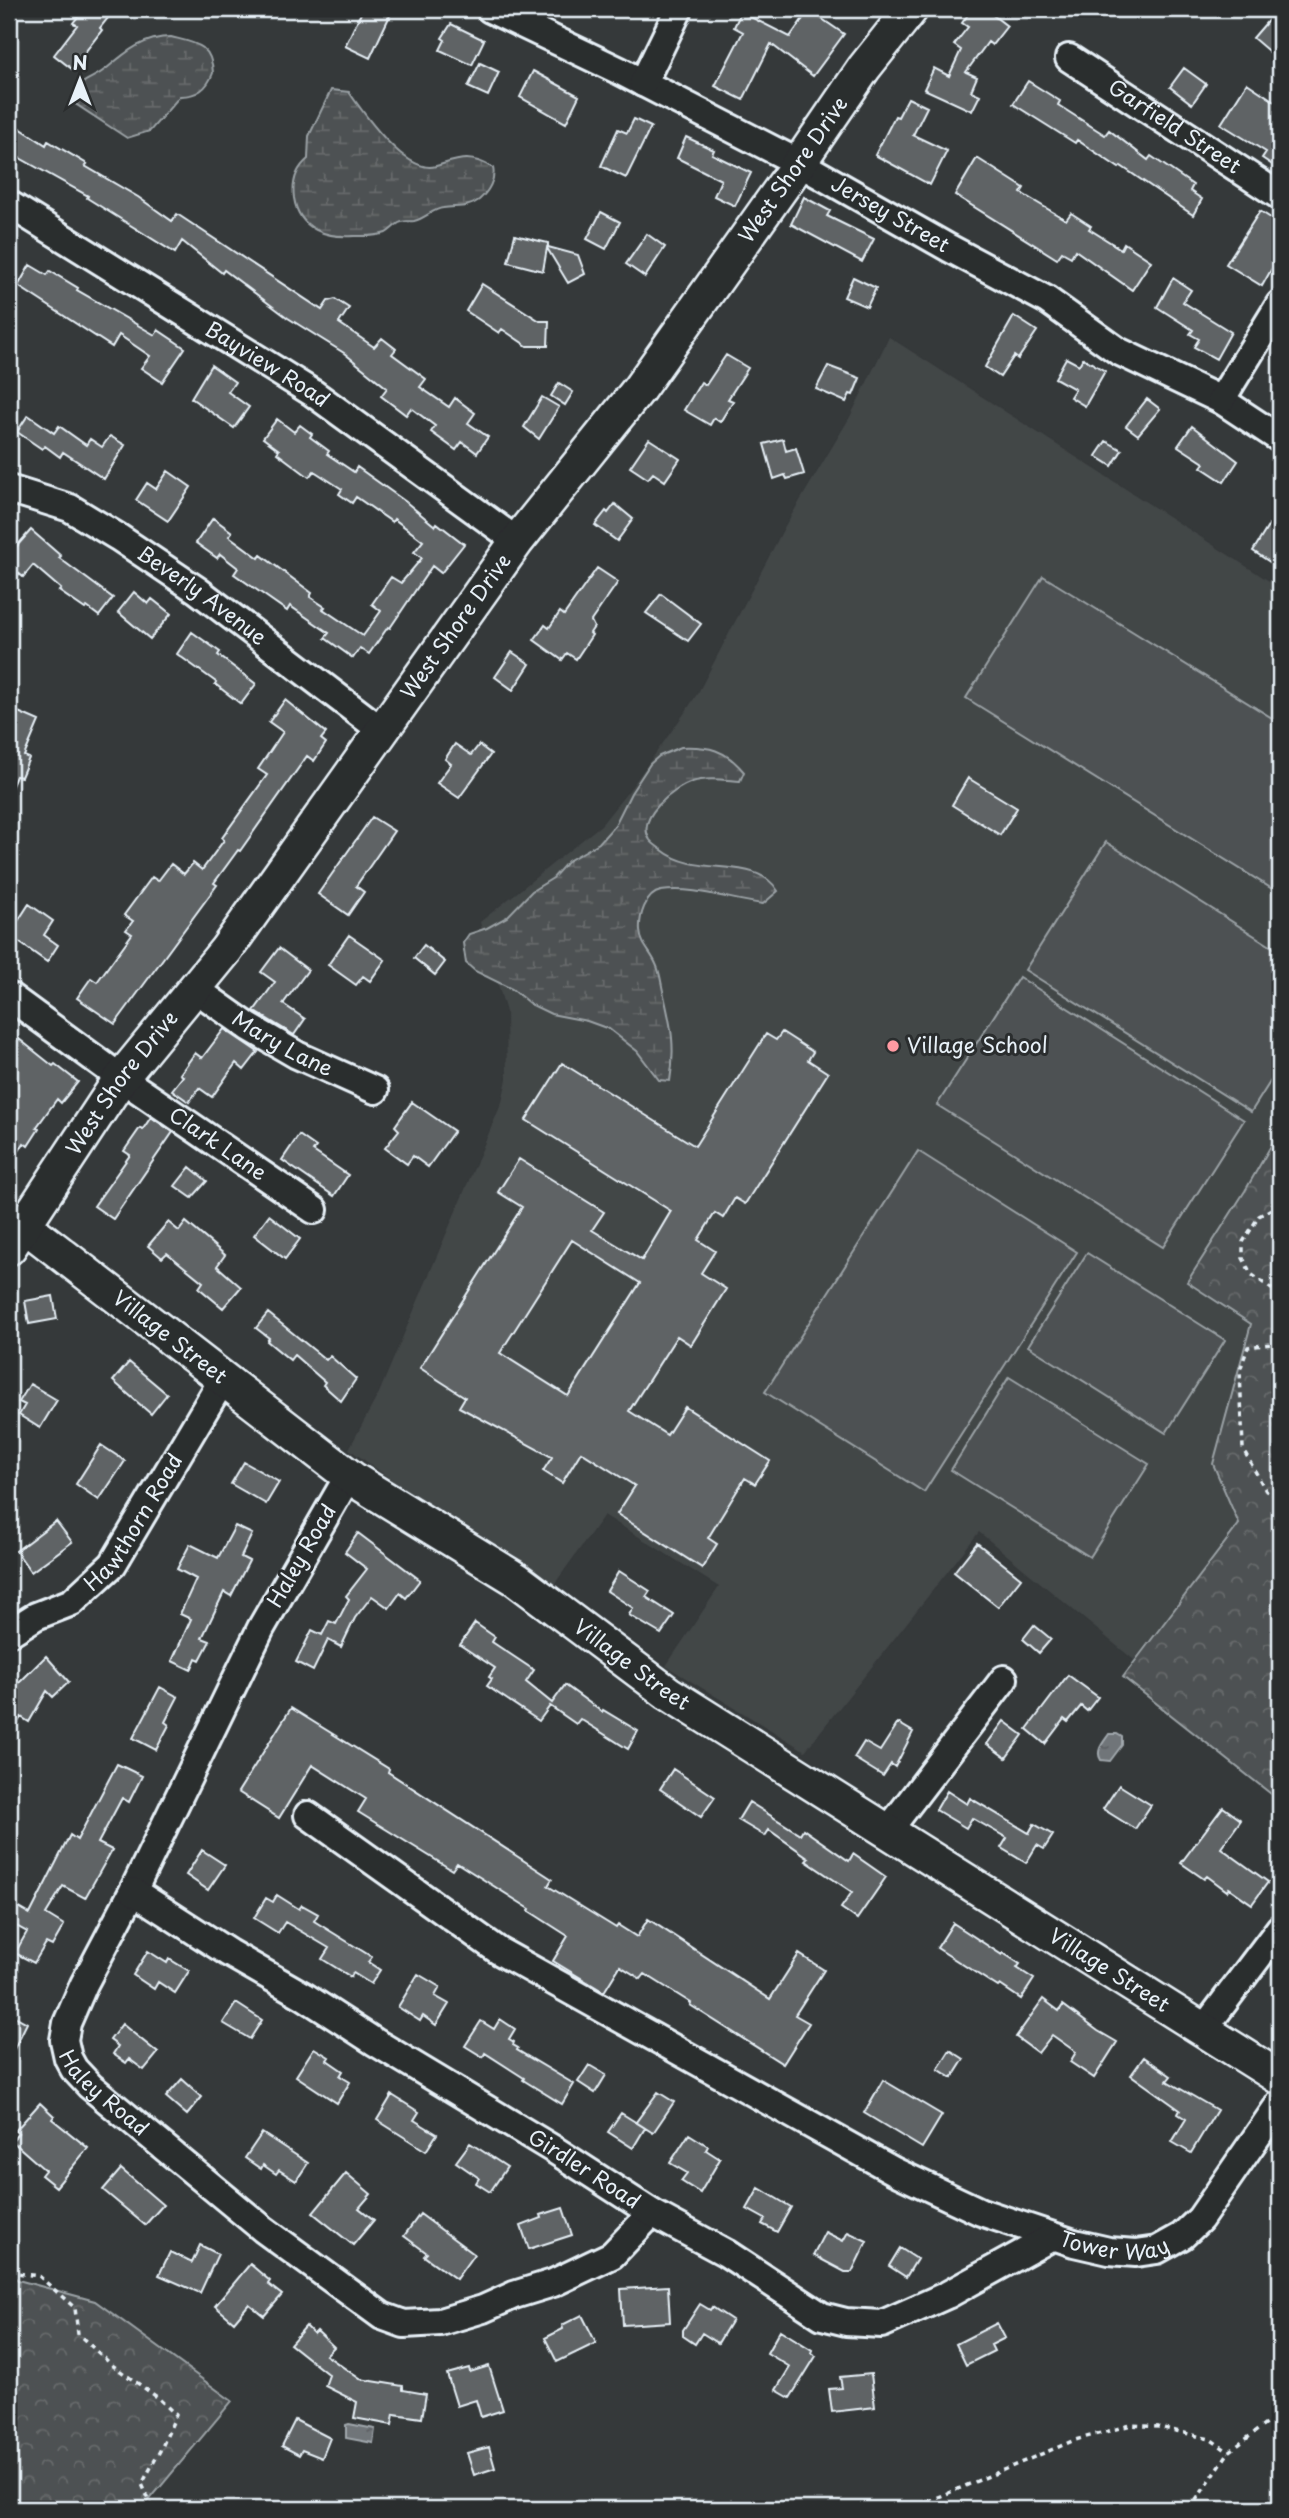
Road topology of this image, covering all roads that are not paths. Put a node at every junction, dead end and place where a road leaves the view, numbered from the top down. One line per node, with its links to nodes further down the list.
1 (490, 9): 5 (street, Jersey Street)
2 (679, 9): 5 (street)
3 (911, 9): 6 (main road, West Shore Drive)
4 (1069, 58): 7 (street, Garfield Street)
5 (643, 83): 6 (street, Jersey Street)
6 (799, 163): 10 (street, Jersey Street); 13 (main road, West Shore Drive)
7 (1280, 196)
8 (9, 204): 13 (street, Bayview Road)
9 (1280, 304): 10 (street)
10 (1221, 400): 11 (street, Jersey Street)
11 (1280, 439)
12 (9, 489): 14 (street, Beverly Avenue)
13 (517, 541): 14 (main road, West Shore Drive)
14 (381, 730): 15 (main road, West Shore Drive)
15 (194, 988): 17 (main road, West Shore Drive); 18 (street, Mary Lane)
16 (9, 996): 17 (street, Clark Lane)
17 (121, 1078): 19 (street, Clark Lane); 20 (main road, West Shore Drive)
18 (375, 1090)
19 (314, 1210)
20 (14, 1229): 21 (main road, Village Street)
21 (223, 1379): 22 (main road, Village Street); 23 (street, Hawthorn Road)
22 (353, 1479): 26 (main road, Village Street); 27 (street, Haley Road)
23 (9, 1633)
24 (1004, 1679): 26 (street)
25 (308, 1815): 33 (street, Tower Way)
26 (887, 1832): 29 (main road, Village Street)
27 (133, 1891): 32 (street, Girdler Road); 32 (street, Haley Road)
28 (1280, 1928): 29 (street)
29 (1203, 2030): 30 (main road, Village Street)
30 (1280, 2078)
31 (1280, 2103): 33 (street, Tower Way)
32 (652, 2213): 33 (street, Girdler Road)
33 (1052, 2237)

